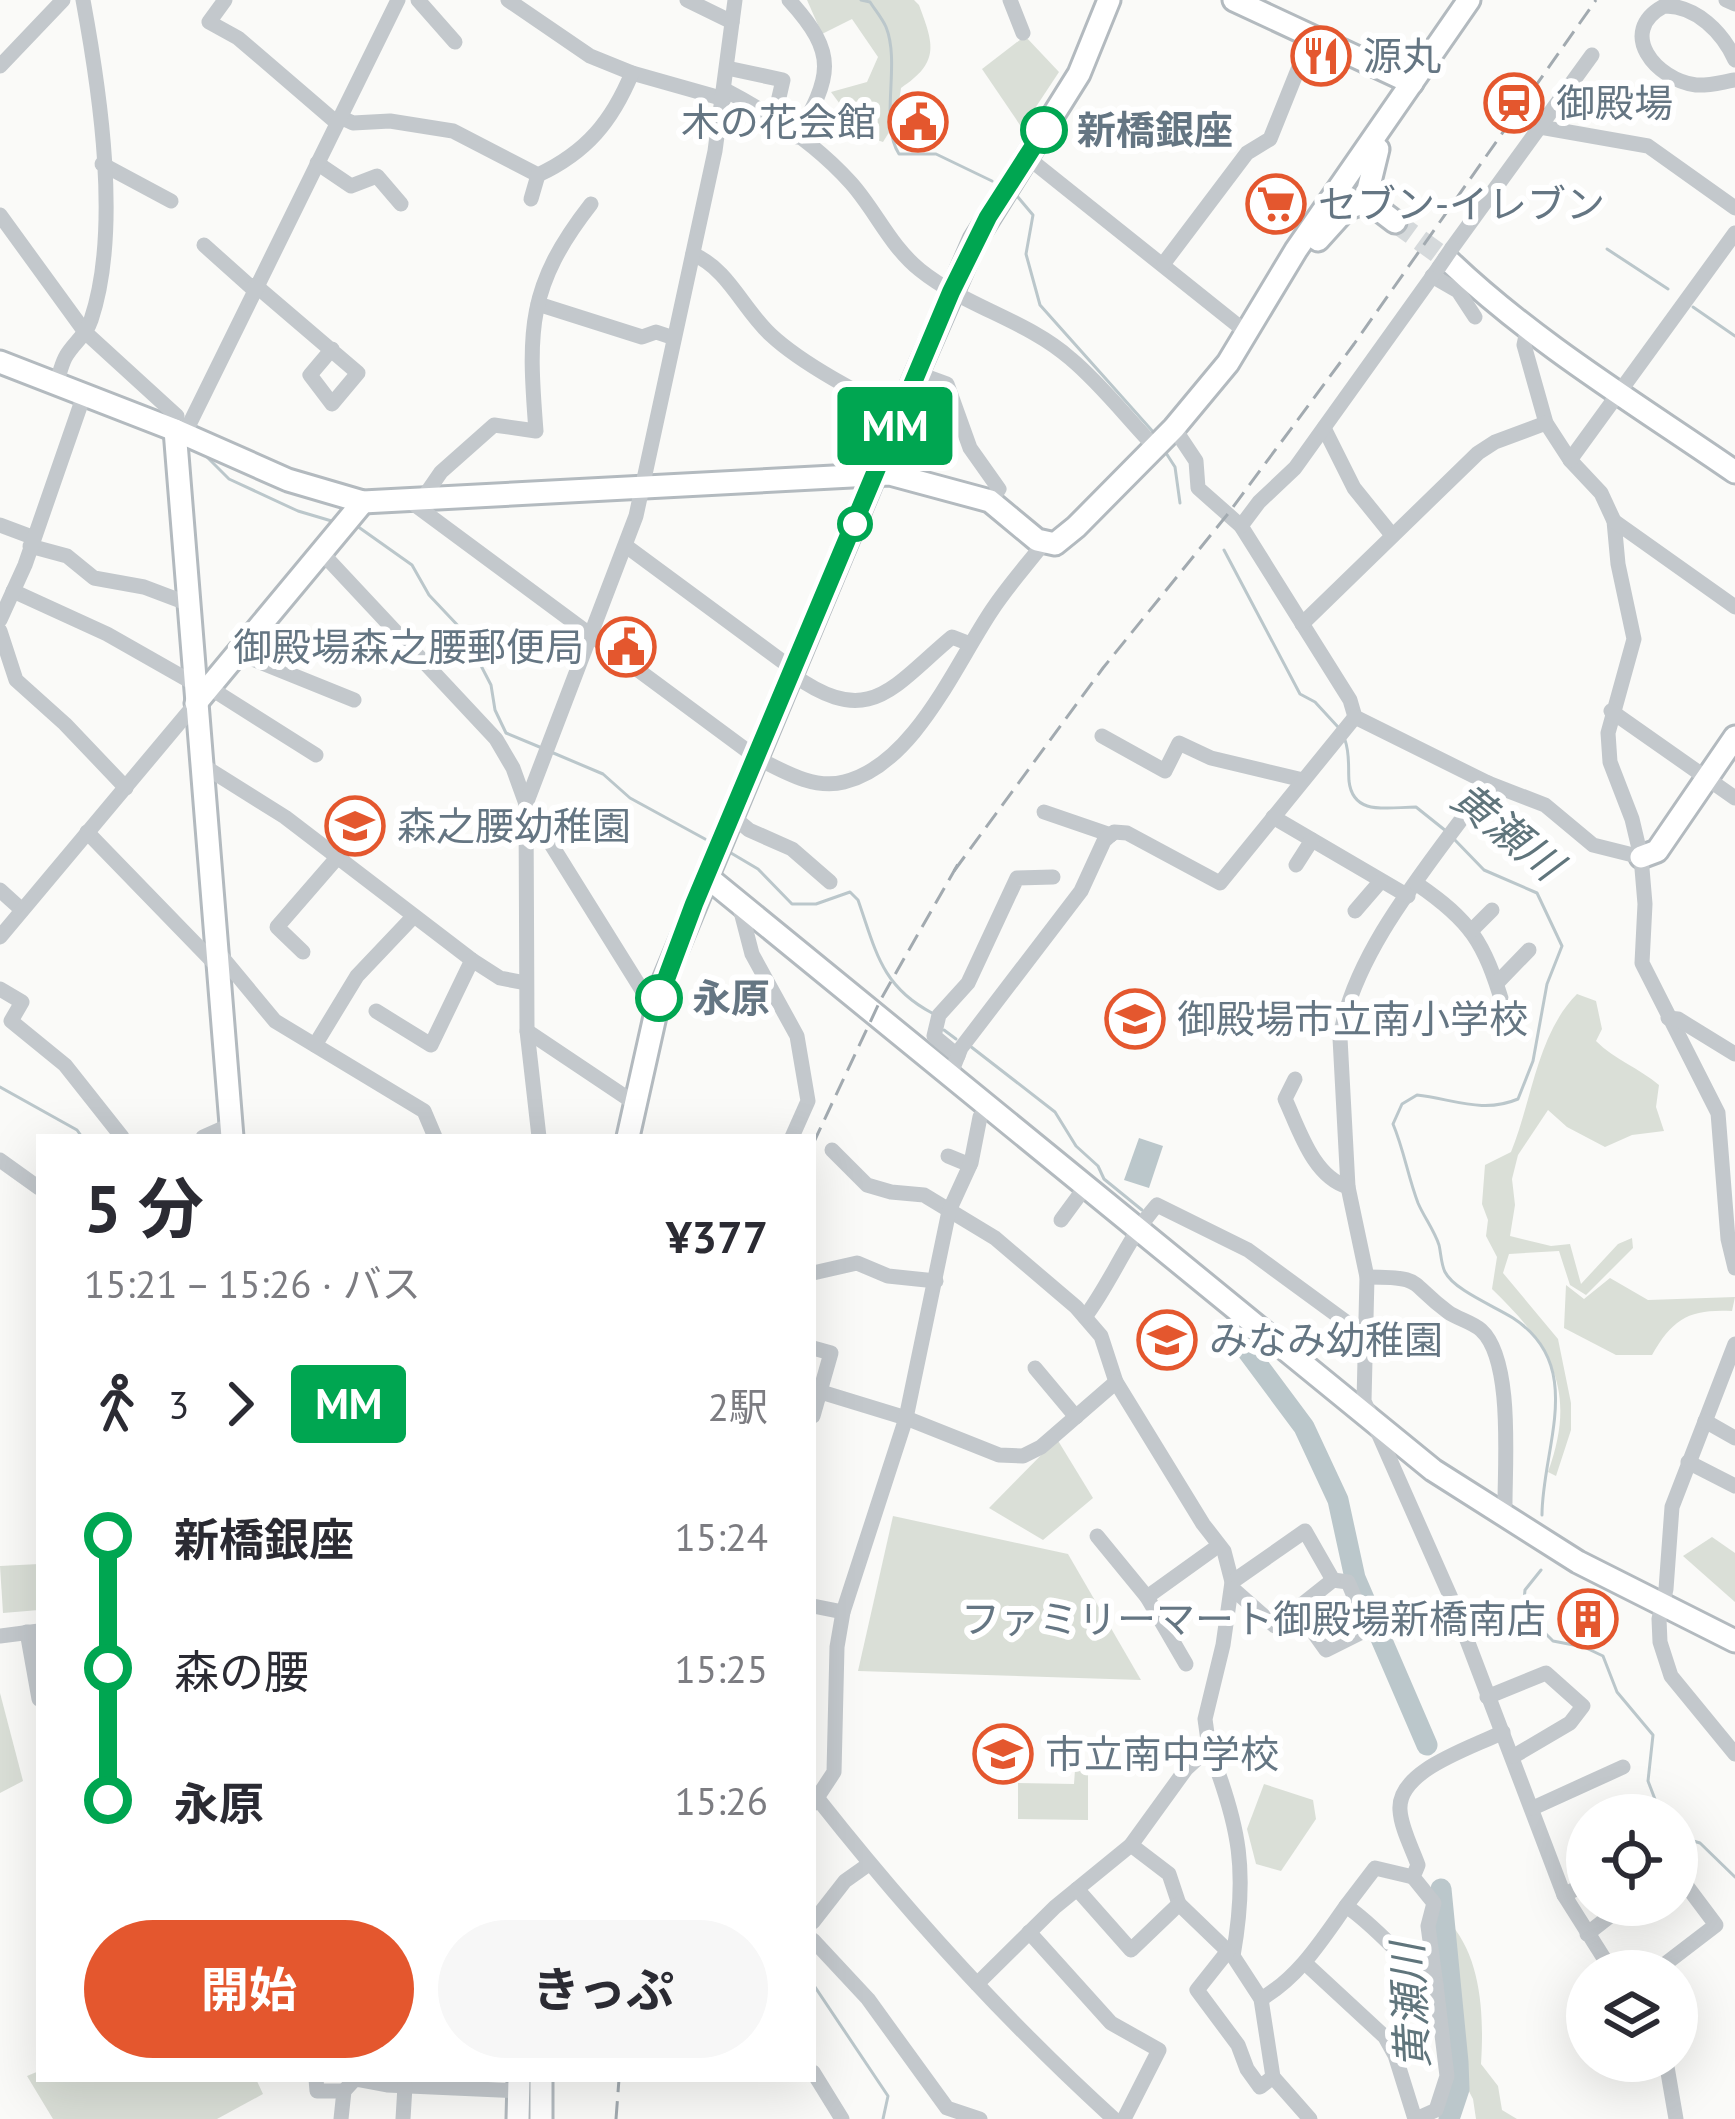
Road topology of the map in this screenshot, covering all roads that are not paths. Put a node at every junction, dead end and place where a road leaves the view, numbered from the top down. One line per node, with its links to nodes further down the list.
1 (63, 0): 22 (street)
2 (82, 0): 35 (street)
3 (226, 0): 30 (street)
4 (398, 0): 30 (street)
5 (418, 0): 19 (street)
6 (508, 0): 24 (street)
7 (687, 0): 16 (street)
8 (735, 0): 16 (street)
9 (789, 0): 32 (street)
10 (1010, 0): 17 (street)
11 (1109, 0): 34 (street)
12 (1234, 0): 18 (street)
13 (1469, 0): 26 (street)
14 (1726, 0): 15 (street)
15 (1735, 4)
16 (732, 22): 23 (street)
17 (1024, 33)
18 (1311, 38): 26 (street); 50 (street)
19 (455, 42)
20 (1592, 55): 31 (street)
21 (1733, 58): 27 (street); 27 (street)
22 (0, 66)
23 (727, 68): 28 (street); 29 (street)
24 (632, 73): 28 (street); 37 (street)
25 (1735, 80): 27 (street)
26 (1412, 83): 33 (street)
27 (1707, 85)
28 (724, 94): 29 (street); 49 (street)
29 (771, 116): 32 (street)
30 (339, 120): 36 (street); 37 (street)
31 (1540, 128): 43 (street); 51 (street)
32 (797, 137): 53 (street)
33 (1378, 143): 39 (street); 48 (street)
34 (1027, 158): 50 (street); 53 (street)
35 (102, 164): 40 (street); 58 (street)
36 (317, 164): 41 (street); 52 (street)
37 (538, 175): 38 (street)
38 (531, 199)
39 (1370, 200): 45 (street); 48 (street)
40 (170, 201)
41 (401, 204)
42 (591, 204): 55 (street)
43 (1735, 208)
44 (0, 215): 58 (street)
45 (1395, 222)
46 (1735, 233): 65 (street)
47 (204, 245): 52 (street)
48 (1296, 250): 59 (street)
49 (692, 254): 60 (street); 67 (street)
50 (1164, 263): 59 (street)
51 (1443, 263): 54 (street); 69 (street)
52 (254, 287): 61 (street); 70 (street)
53 (951, 292): 63 (street); 71 (street)
54 (1470, 293): 56 (street); 57 (street)
55 (538, 304): 60 (street); 78 (street)
56 (1475, 317)
57 (1528, 327): 65 (street); 68 (street)
58 (86, 332): 64 (street); 70 (street)
59 (1246, 332): 71 (street)
60 (674, 338): 75 (street)
61 (332, 349)
62 (0, 362): 64 (street)
63 (917, 373): 67 (street); 76 (street)
64 (56, 384): 66 (street)
65 (1620, 393): 72 (street); 73 (street)
66 (83, 395): 70 (street); 83 (street)
67 (901, 413): 74 (street)
68 (1546, 424): 72 (street); 82 (street)
69 (1324, 428): 81 (street); 82 (street)
70 (180, 433): 77 (street); 88 (street)
71 (1165, 436): 81 (street); 84 (street)
72 (1570, 460): 79 (street)
73 (1735, 472)
74 (876, 474): 75 (street); 76 (street); 96 (street)
75 (640, 486): 78 (street); 85 (street)
76 (990, 501): 84 (street)
77 (363, 502): 78 (street); 86 (street)
78 (416, 502): 93 (street)
79 (1614, 521): 89 (street); 99 (street)
80 (0, 525): 83 (street)
81 (1241, 526): 91 (street)
82 (1391, 535): 91 (street)
83 (31, 542): 87 (street); 88 (street)
84 (1043, 544): 94 (street)
85 (626, 546): 93 (street); 96 (street)
86 (323, 554): 95 (street); 111 (street)
87 (13, 591): 90 (street); 97 (street)
88 (189, 604): 97 (street)
89 (1735, 607)
90 (0, 620)
91 (1302, 624): 100 (street)
92 (0, 631): 109 (street)
93 (591, 635): 104 (street); 111 (street)
94 (970, 644): 96 (street); 104 (street)
95 (240, 654): 97 (street); 98 (street)
96 (793, 672): 104 (street)
97 (200, 692): 103 (street); 105 (street); 109 (street)
98 (354, 700)
99 (1611, 711): 106 (street); 118 (street)
100 (1351, 721): 107 (street); 108 (street)
101 (1102, 736): 107 (street)
102 (1735, 737): 106 (street)
103 (316, 755)
104 (757, 758): 113 (street)
105 (202, 765): 119 (street); 136 (street)
106 (1706, 777): 110 (street); 118 (street)
107 (1303, 780): 114 (street)
108 (1488, 783): 118 (street); 126 (street)
109 (126, 788): 115 (street)
110 (1735, 798)
111 (526, 804): 138 (street); 143 (street)
112 (1044, 812): 116 (street)
113 (731, 815): 121 (street); 124 (street)
114 (1273, 817): 116 (street); 117 (street)
115 (87, 832): 128 (street); 136 (street)
116 (1111, 835): 147 (street)
117 (1312, 840): 120 (street); 123 (street)
118 (1641, 857): 144 (street)
119 (336, 859): 131 (street); 135 (street)
120 (1296, 866)
121 (706, 877): 127 (street); 143 (street)
122 (1053, 878): 147 (street)
123 (1380, 881): 126 (street); 129 (street)
124 (830, 882)
125 (0, 890): 128 (street)
126 (1413, 890): 132 (street); 164 (street)
127 (739, 904): 147 (street); 157 (street)
128 (22, 910): 133 (street)
129 (1355, 910)
130 (1492, 910): 132 (street)
131 (413, 917): 137 (street); 146 (street)
132 (1471, 931): 139 (street)
133 (0, 937)
134 (1529, 950): 139 (street)
135 (303, 952)
136 (218, 959): 146 (street); 152 (street)
137 (472, 961): 138 (street); 142 (street)
138 (526, 983): 145 (street)
139 (1497, 983): 141 (street)
140 (0, 989): 153 (street)
141 (1503, 1005)
142 (376, 1011)
143 (656, 1011): 150 (street)
144 (1668, 1018): 148 (street); 168 (street)
145 (526, 1030): 150 (street); 155 (street)
146 (315, 1045): 154 (street)
147 (960, 1053): 151 (street)
148 (1735, 1054)
149 (1294, 1079): 164 (street)
150 (636, 1104): 156 (street)
151 (989, 1106): 161 (street); 163 (street)
152 (231, 1131)
153 (120, 1134)
154 (434, 1134)
155 (538, 1134)
156 (629, 1134)
157 (793, 1134)
158 (832, 1150): 165 (street)
159 (949, 1156): 161 (street)
160 (0, 1160): 162 (street)
161 (970, 1165): 165 (street)
162 (36, 1186)
163 (1086, 1186): 166 (street); 167 (street)
164 (1348, 1187): 170 (street)
165 (949, 1211): 171 (street); 172 (street)
166 (1061, 1220)
167 (1138, 1228): 172 (street); 173 (street); 183 (street)
168 (1735, 1268)
169 (816, 1272): 171 (street)
170 (1367, 1277): 173 (street); 187 (street)
171 (936, 1281): 181 (street)
172 (1084, 1317): 177 (street)
173 (1364, 1335): 183 (street)
174 (1735, 1344): 182 (street)
175 (816, 1349): 178 (street)
176 (1035, 1368): 180 (street)
177 (1116, 1382): 180 (street); 189 (street)
178 (820, 1392): 179 (street); 181 (street)
179 (816, 1406)
180 (1076, 1417): 181 (street)
181 (906, 1418): 196 (street)
182 (1705, 1421): 184 (street); 185 (street)
183 (1373, 1422): 187 (street); 202 (street)
184 (1735, 1438)
185 (1688, 1462): 186 (street); 193 (street)
186 (1735, 1486)
187 (1499, 1514): 193 (street)
188 (1096, 1535): 192 (street)
189 (1218, 1546): 191 (street); 192 (street)
190 (1334, 1580): 191 (street); 195 (street); 195 (street)
191 (1232, 1585): 195 (street); 204 (street)
192 (1148, 1597): 200 (street)
193 (1663, 1604): 199 (street); 205 (street)
194 (816, 1607): 196 (street)
195 (1296, 1608)
196 (844, 1612): 208 (street)
197 (33, 1631): 198 (street); 201 (street)
198 (0, 1636)
199 (1735, 1641)
200 (1186, 1664)
201 (36, 1665)
202 (1487, 1696): 203 (street); 206 (street)
203 (1503, 1732): 206 (street); 212 (street)
204 (1209, 1748): 210 (street); 225 (street)
205 (1735, 1754)
206 (1514, 1756): 209 (street)
207 (1623, 1767): 209 (street)
208 (816, 1796): 211 (street)
209 (1533, 1808): 214 (street)
210 (1131, 1846): 213 (street); 216 (street)
211 (869, 1864): 218 (street); 227 (street)
212 (1413, 1877): 217 (street); 228 (street)
213 (1077, 1889): 216 (street); 220 (street)
214 (1564, 1895): 221 (street)
215 (1698, 1901): 224 (street)
216 (1179, 1904): 225 (street)
217 (1346, 1906): 226 (street); 228 (street)
218 (816, 1918)
219 (1597, 1926): 221 (street)
220 (1029, 1932): 227 (street); 247 (street)
221 (1587, 1934): 223 (street)
222 (816, 1943): 245 (street)
223 (1598, 1950)
224 (1683, 1950)
225 (1230, 1953): 229 (street); 231 (street)
226 (1305, 1963): 229 (street); 249 (street)
227 (977, 1984): 246 (street)
228 (1436, 1985): 249 (street)
229 (1261, 1999): 231 (street)
230 (816, 2077): 244 (street)
231 (1274, 2077): 248 (street)
232 (316, 2082): 239 (street)
233 (352, 2082): 239 (street)
234 (376, 2082): 238 (street)
235 (541, 2082): 243 (street)
236 (1670, 2082): 250 (street)
237 (519, 2085): 238 (street); 242 (street)
238 (405, 2086): 241 (street)
239 (344, 2091): 240 (street)
240 (341, 2119)
241 (403, 2119)
242 (518, 2119)
243 (541, 2119)
244 (842, 2119)
245 (980, 2119)
246 (1114, 2119)
247 (1124, 2119)
248 (1310, 2119)
249 (1416, 2119)
250 (1676, 2119)

